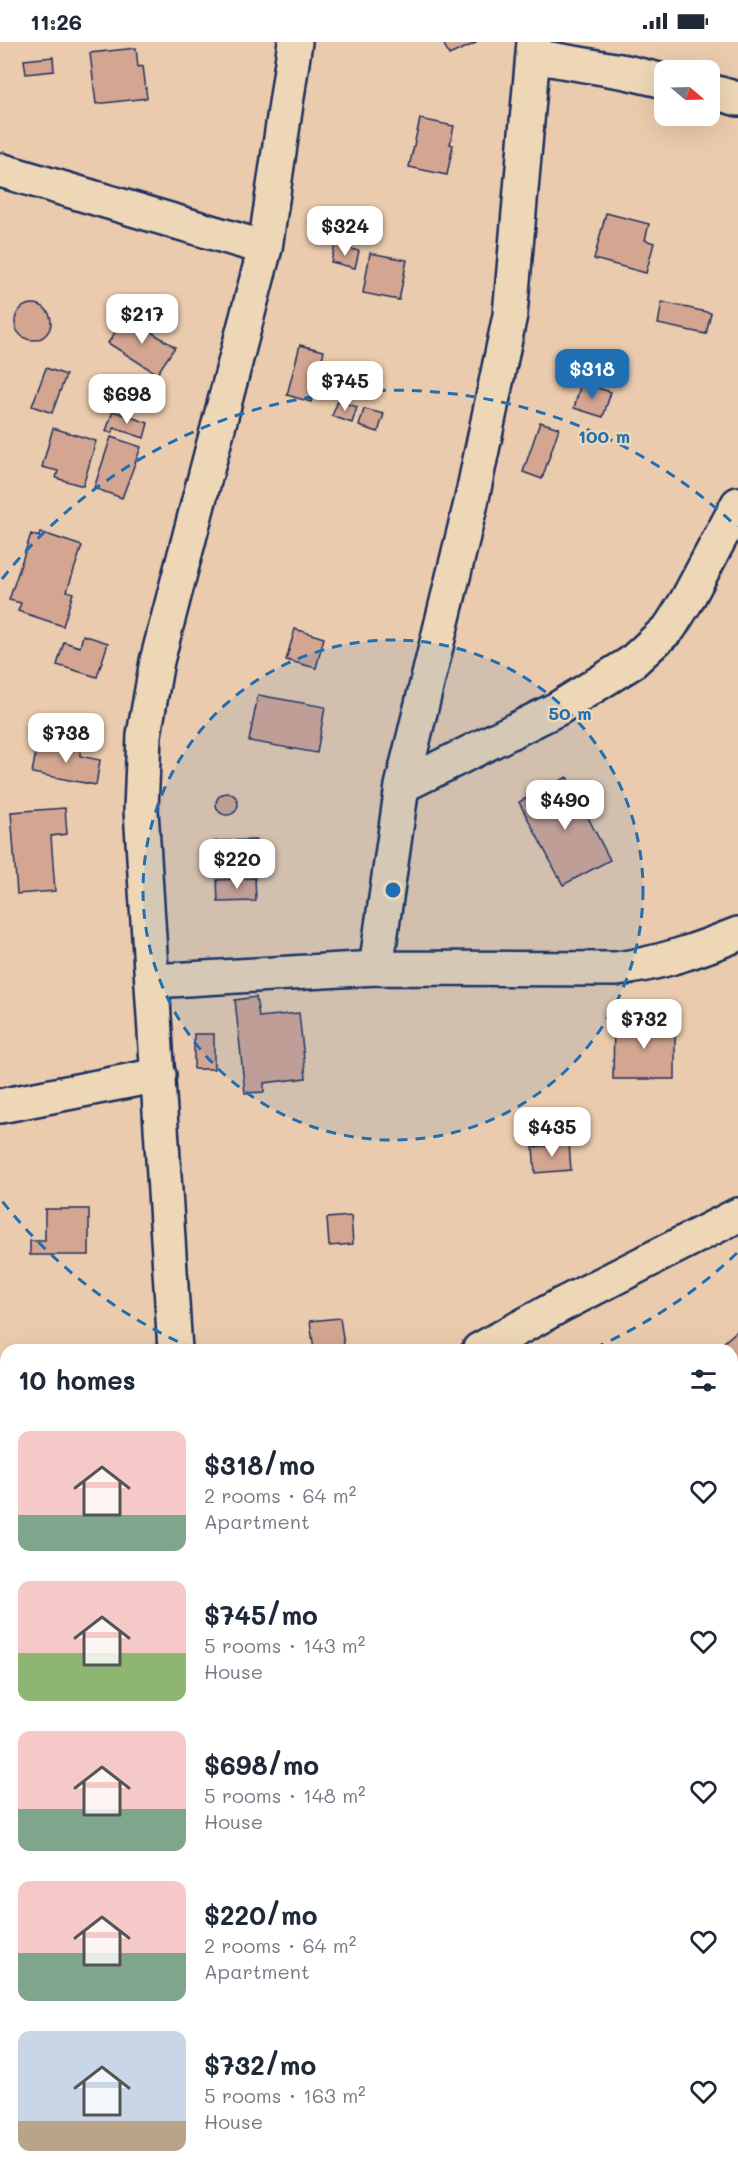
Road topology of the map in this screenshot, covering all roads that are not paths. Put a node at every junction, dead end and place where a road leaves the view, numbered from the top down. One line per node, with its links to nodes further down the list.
1 (295, 42): 7 (street)
2 (534, 49): 3 (street); 9 (street)
3 (654, 79)
4 (720, 94): 5 (street)
5 (738, 99)
6 (0, 170): 7 (street)
7 (265, 248): 12 (street)
8 (738, 504): 9 (street)
9 (402, 786): 11 (street)
10 (738, 934): 11 (street)
11 (376, 968): 12 (street)
12 (153, 981): 13 (street)
13 (159, 1076): 14 (street); 16 (street)
14 (0, 1106)
15 (738, 1215): 17 (street)
16 (175, 1344)
17 (490, 1344)

